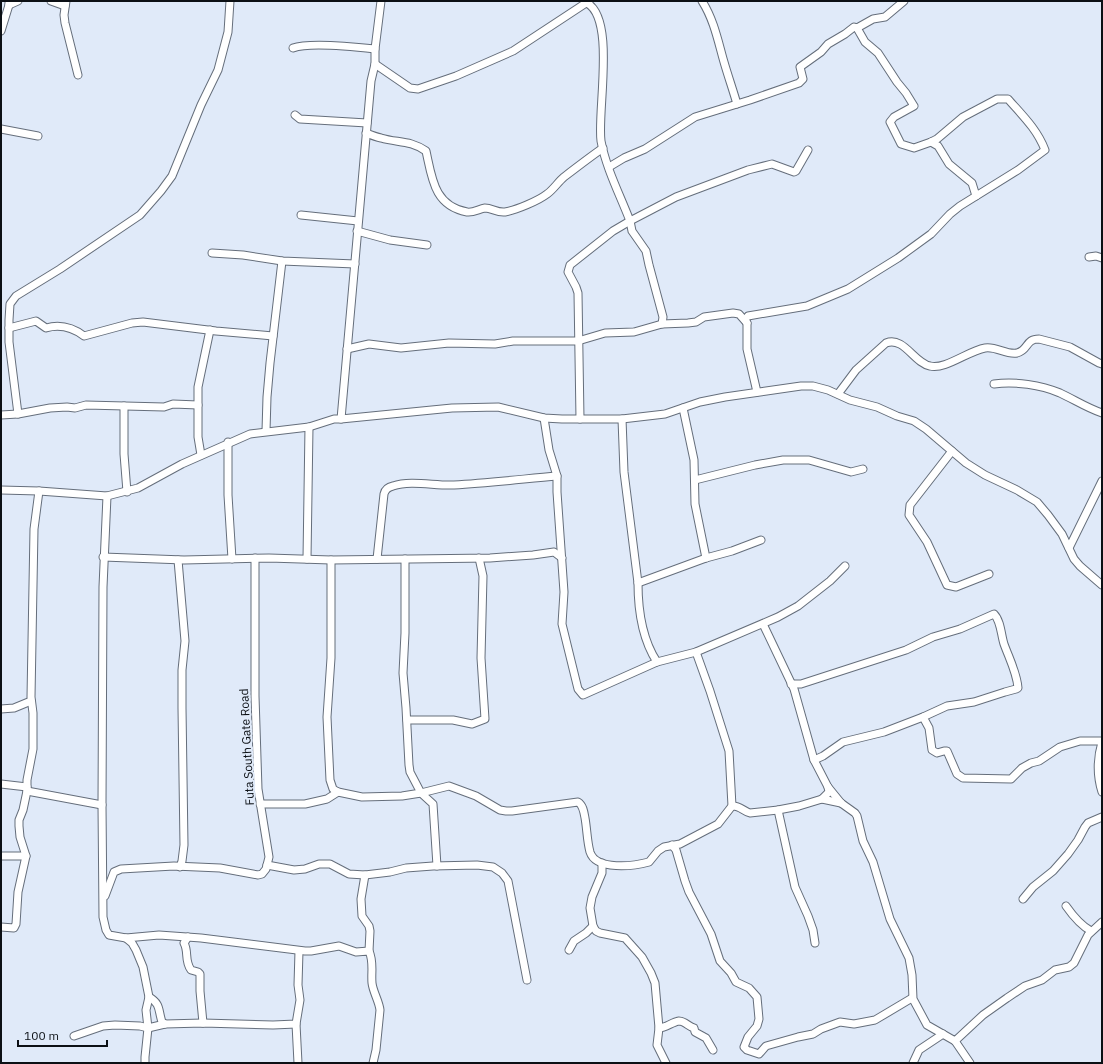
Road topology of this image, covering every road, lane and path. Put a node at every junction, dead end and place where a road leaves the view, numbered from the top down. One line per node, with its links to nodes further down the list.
1 (18, 1): 8 (street)
2 (51, 1): 9 (street)
3 (230, 1): 41 (street)
4 (381, 1): 13 (street)
5 (702, 1): 16 (street)
6 (904, 1): 10 (street)
7 (588, 2): 14 (street); 24 (street)
8 (9, 3): 11 (street)
9 (66, 4): 15 (street)
10 (857, 28): 16 (street); 23 (street)
11 (1, 31)
12 (293, 48): 13 (street)
13 (375, 49): 14 (street)
14 (375, 64): 18 (street)
15 (78, 75)
16 (737, 104): 27 (street)
17 (295, 115): 18 (street)
18 (367, 123): 20 (street)
19 (1, 129): 21 (street)
20 (366, 133): 24 (street); 30 (street)
21 (38, 136)
22 (941, 136): 23 (street); 26 (street); 28 (street)
23 (931, 142): 26 (street)
24 (603, 148): 27 (street)
25 (808, 150): 31 (street)
26 (942, 151): 28 (street)
27 (609, 167): 31 (street)
28 (976, 196): 39 (street)
29 (301, 216): 30 (street)
30 (358, 221): 32 (street)
31 (630, 221): 40 (street); 44 (street)
32 (357, 231): 33 (street); 38 (street)
33 (427, 245)
34 (212, 253): 37 (street)
35 (1089, 257): 36 (street)
36 (1102, 258)
37 (282, 262): 38 (street); 43 (street)
38 (355, 264): 45 (street)
39 (747, 323): 40 (street); 48 (street)
40 (662, 324): 44 (street)
41 (9, 328): 42 (street); 54 (street)
42 (210, 330): 43 (street); 50 (street)
43 (273, 336): 61 (street)
44 (578, 340): 45 (street); 58 (street)
45 (347, 349): 57 (street)
46 (1102, 364): 49 (street)
47 (994, 384): 53 (street)
48 (757, 392): 49 (street); 52 (street)
49 (838, 394): 63 (street)
50 (198, 405): 51 (street); 64 (street)
51 (124, 406): 54 (street); 71 (street)
52 (683, 408): 59 (street); 67 (street)
53 (1102, 413)
54 (18, 414): 55 (street)
55 (1, 415)
56 (544, 418): 57 (street); 58 (street); 66 (street)
57 (341, 419): 60 (street)
58 (580, 419): 59 (street)
59 (622, 419): 90 (street)
60 (309, 427): 61 (street); 83 (street)
61 (266, 431): 62 (street)
62 (228, 442): 64 (street); 82 (street)
63 (952, 451): 75 (street); 89 (street)
64 (202, 455): 71 (street)
65 (863, 469): 67 (street)
66 (557, 476): 74 (street); 84 (street)
67 (695, 480): 81 (street)
68 (1102, 482): 75 (street)
69 (1, 490): 70 (street)
70 (39, 491): 72 (street); 96 (street)
71 (127, 492): 72 (street)
72 (107, 496): 77 (street)
73 (760, 540): 81 (street)
74 (561, 543): 76 (street); 80 (street)
75 (1068, 548): 91 (street)
76 (554, 552): 79 (street); 80 (street)
77 (103, 557): 86 (street); 111 (street)
78 (255, 558): 82 (street); 83 (street); 110 (street, Futa South Gate Road)
79 (479, 558): 85 (street); 99 (street)
80 (562, 558): 94 (street)
81 (706, 558): 90 (street)
82 (232, 559): 86 (street)
83 (307, 559): 87 (street)
84 (377, 559): 85 (street); 87 (street)
85 (405, 559): 99 (street)
86 (178, 560): 121 (street)
87 (330, 560): 105 (street)
88 (845, 566): 92 (street)
89 (989, 574)
90 (638, 583): 94 (street)
91 (1102, 585)
92 (763, 624): 93 (street); 95 (street)
93 (696, 652): 94 (street); 112 (street)
94 (658, 662)
95 (791, 684): 98 (street); 101 (street)
96 (31, 701): 97 (street); 104 (street)
97 (1, 710)
98 (923, 717): 100 (street); 101 (street)
99 (407, 720): 107 (street)
100 (1102, 742): 106 (street)
101 (814, 760): 103 (street)
102 (1, 784): 104 (street)
103 (828, 787): 108 (street); 109 (street)
104 (27, 789): 111 (street); 117 (street)
105 (338, 792): 107 (street); 110 (street)
106 (1102, 792)
107 (421, 793): 118 (street); 120 (street)
108 (822, 799): 109 (street); 113 (street)
109 (841, 803): 138 (street)
110 (260, 804): 119 (street, Futa South Gate Road)
111 (102, 805): 124 (street)
112 (732, 806): 113 (street); 115 (street)
113 (778, 810): 132 (street)
114 (1102, 817): 123 (street)
115 (672, 845): 118 (street); 138 (street)
116 (1, 856): 117 (street)
117 (26, 856): 128 (street)
118 (602, 864): 127 (street)
119 (267, 865): 121 (street); 122 (street)
120 (437, 866): 122 (street); 136 (street)
121 (180, 867): 124 (street)
122 (365, 875): 135 (street)
123 (1023, 899)
124 (103, 902): 131 (street)
125 (1066, 906): 129 (street)
126 (1102, 922): 129 (street)
127 (593, 926): 133 (street); 143 (street)
128 (1, 927)
129 (1091, 931): 146 (street)
130 (188, 937): 131 (street); 134 (street); 139 (street)
131 (126, 938): 137 (street)
132 (814, 943)
133 (569, 950)
134 (299, 951): 135 (street); 141 (street)
135 (369, 951): 150 (street)
136 (527, 980)
137 (149, 996): 140 (street); 142 (street)
138 (912, 998): 144 (street)
139 (203, 1023): 140 (street); 141 (street)
140 (165, 1024): 142 (street)
141 (296, 1024): 149 (street)
142 (148, 1028): 145 (street); 148 (street)
143 (659, 1028): 147 (street); 151 (street)
144 (943, 1034): 146 (street); 152 (street)
145 (74, 1036)
146 (955, 1041): 153 (street)
147 (713, 1050)
148 (146, 1063)
149 (298, 1063)
150 (373, 1063)
151 (666, 1063)
152 (913, 1063)
153 (970, 1063)

